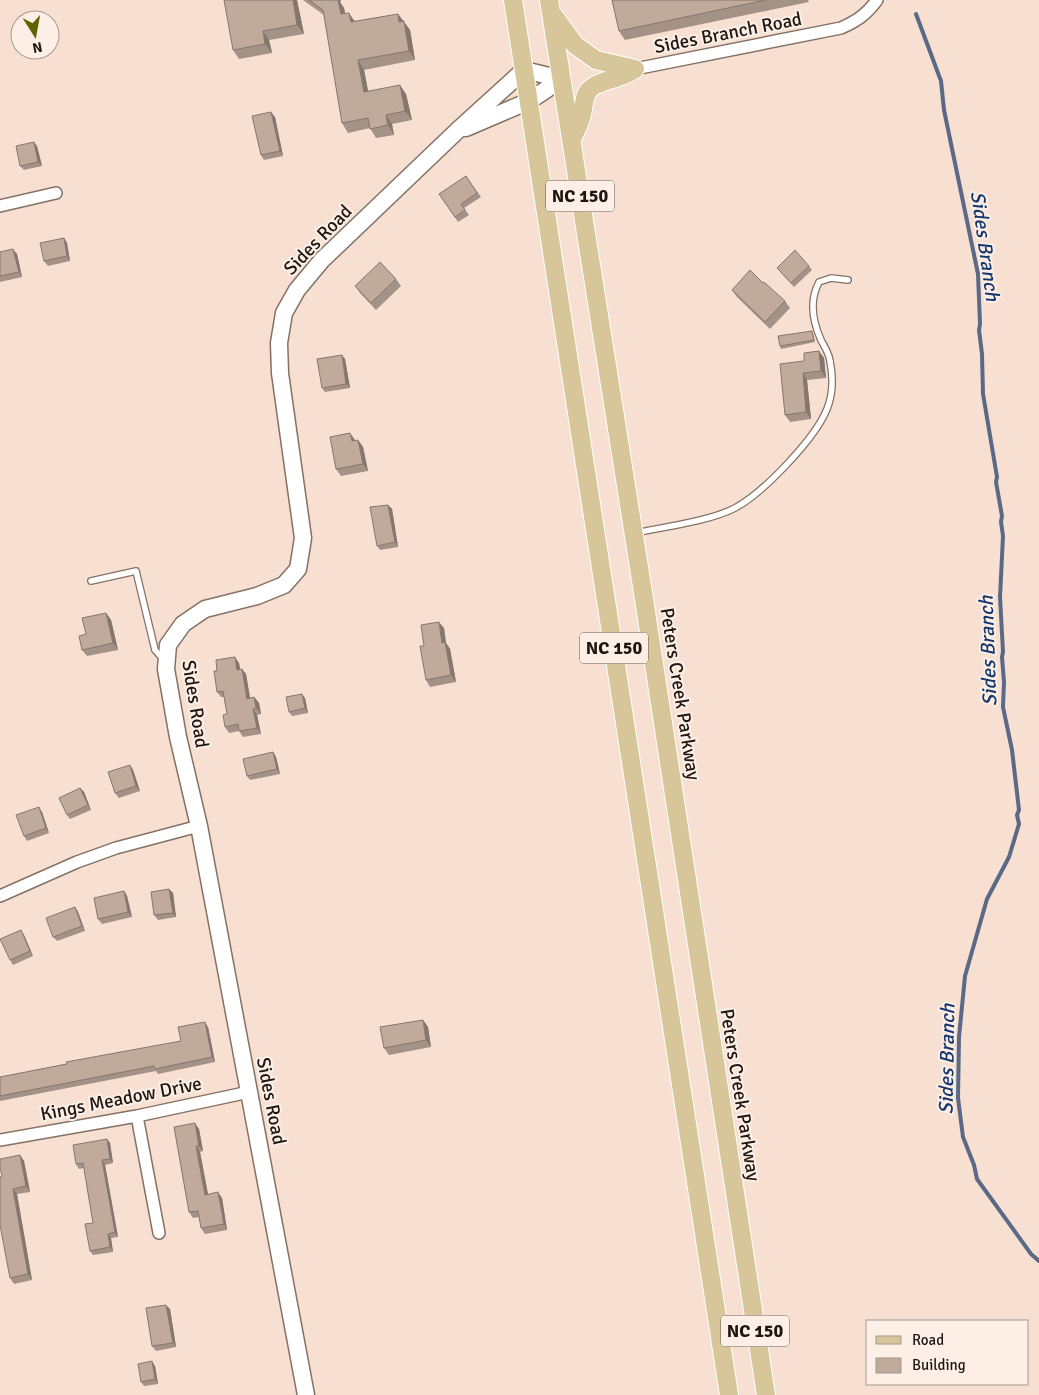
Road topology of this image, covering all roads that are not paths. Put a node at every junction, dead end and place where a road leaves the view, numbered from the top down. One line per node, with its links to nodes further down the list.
1 (513, 0): 4 (main road, NC 150)
2 (878, 0): 5 (street, Sides Branch Road)
3 (550, 5): 5 (main road); 6 (main road, Peters Creek Parkway / NC 150)
4 (524, 70): 6 (street); 7 (main road, NC 150); 8 (street, Sides Road)
5 (635, 70): 9 (main road)
6 (562, 79): 7 (street, Sides Road); 9 (main road, Peters Creek Parkway / NC 150)
7 (529, 101): 8 (street, Sides Road); 23 (main road, NC 150)
8 (457, 131): 15 (street, Sides Road)
9 (572, 140): 13 (main road, Peters Creek Parkway / NC 150)
10 (56, 193): 11 (street)
11 (0, 206)
12 (848, 280): 13 (lane)
13 (633, 534): 22 (main road, Peters Creek Parkway / NC 150)
14 (91, 581): 15 (lane)
15 (166, 663): 16 (street, Sides Road)
16 (199, 826): 17 (street); 18 (street, Sides Road)
17 (0, 896)
18 (249, 1092): 19 (street, Kings Meadow Drive); 24 (street, Sides Road)
19 (136, 1116): 20 (street, Kings Meadow Drive); 21 (street)
20 (0, 1140)
21 (159, 1233)
22 (745, 1267): 27 (main road, Peters Creek Parkway / NC 150); 28 (main road)
23 (714, 1297): 25 (main road); 26 (main road, NC 150)
24 (306, 1395)
25 (717, 1395)
26 (729, 1395)
27 (766, 1395)
28 (777, 1395)

